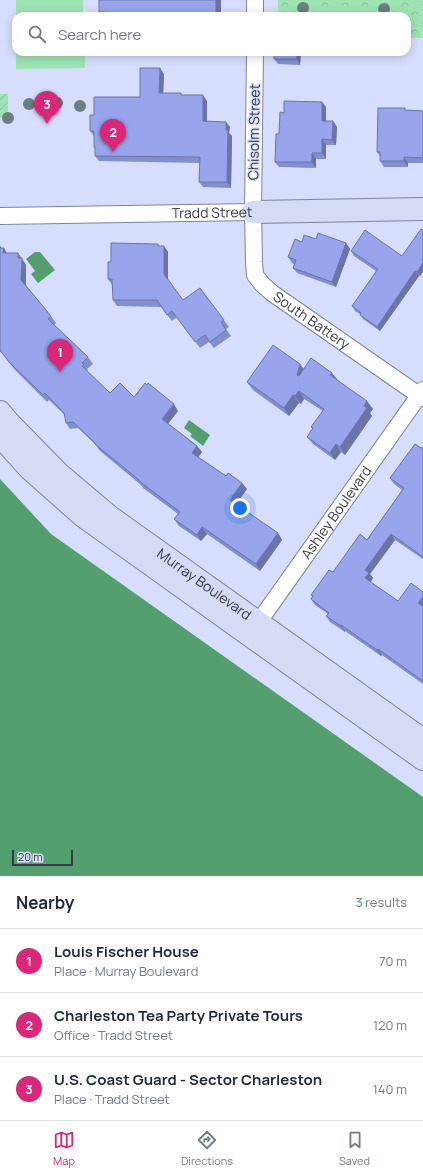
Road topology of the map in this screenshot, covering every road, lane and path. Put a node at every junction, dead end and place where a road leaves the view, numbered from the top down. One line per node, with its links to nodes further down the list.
1 (255, 0): 2 (street)
2 (255, 12)
3 (254, 56): 5 (street, Chisolm Street)
4 (423, 209): 5 (street, Tradd Street)
5 (253, 212): 6 (street, Tradd Street); 7 (street, South Battery)
6 (0, 216)
7 (422, 394): 10 (street, Ashley Boulevard)
8 (0, 412): 10 (street, Murray Boulevard)
9 (0, 436): 10 (street, Murray Boulevard)
10 (254, 629): 11 (street, Murray Boulevard); 12 (street, Murray Boulevard)
11 (423, 740)
12 (423, 759)

